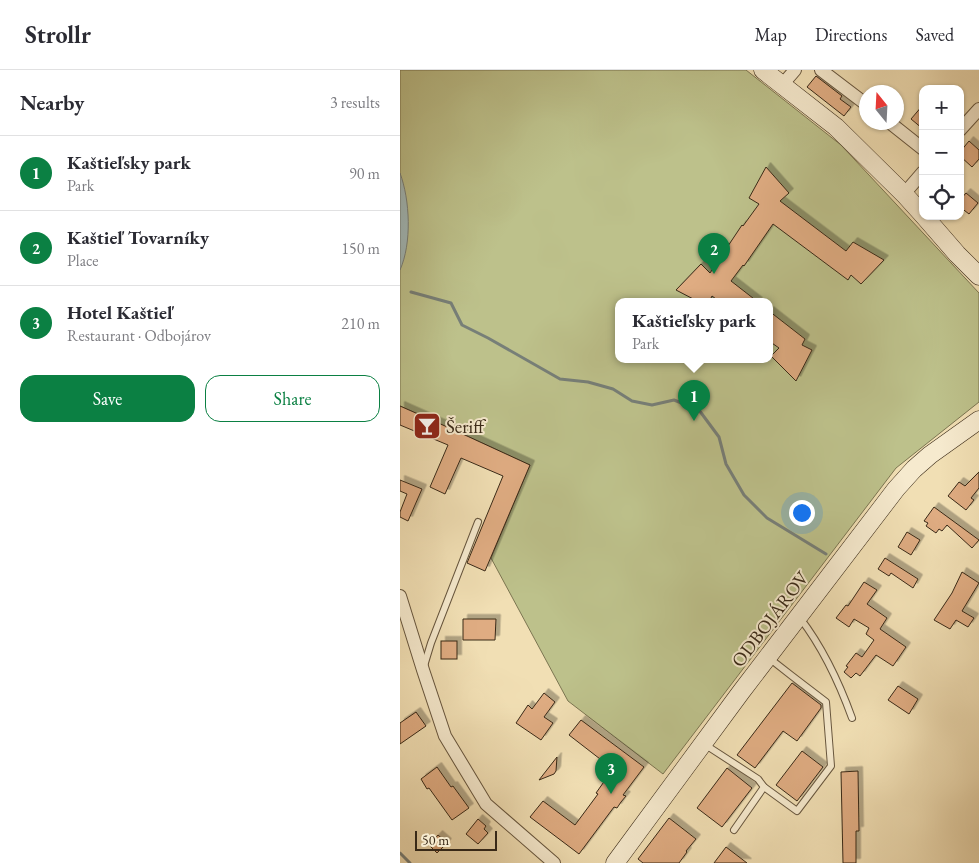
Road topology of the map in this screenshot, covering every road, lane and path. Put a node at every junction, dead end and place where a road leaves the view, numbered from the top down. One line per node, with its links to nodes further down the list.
1 (763, 70): 4 (main road)
2 (795, 70): 4 (street)
3 (824, 71): 5 (street)
4 (782, 85): 11 (main road)
5 (859, 99)
6 (979, 109): 7 (street)
7 (964, 126)
8 (898, 130): 9 (street)
9 (919, 146)
10 (920, 175): 11 (street)
11 (904, 194): 12 (main road)
12 (919, 211)
13 (927, 220): 14 (main road)
14 (979, 276)
15 (979, 420): 18 (main road, ODBOJÁROV)
16 (478, 522): 20 (lane)
17 (400, 596): 20 (street)
18 (799, 617): 19 (main road, ODBOJÁROV); 21 (lane)
19 (768, 657): 22 (main road, ODBOJÁROV); 23 (lane)
20 (423, 670): 25 (street)
21 (852, 718)
22 (703, 744): 23 (lane); 26 (main road, ODBOJÁROV)
23 (764, 787): 24 (lane)
24 (734, 830)
25 (554, 863)
26 (615, 863)

